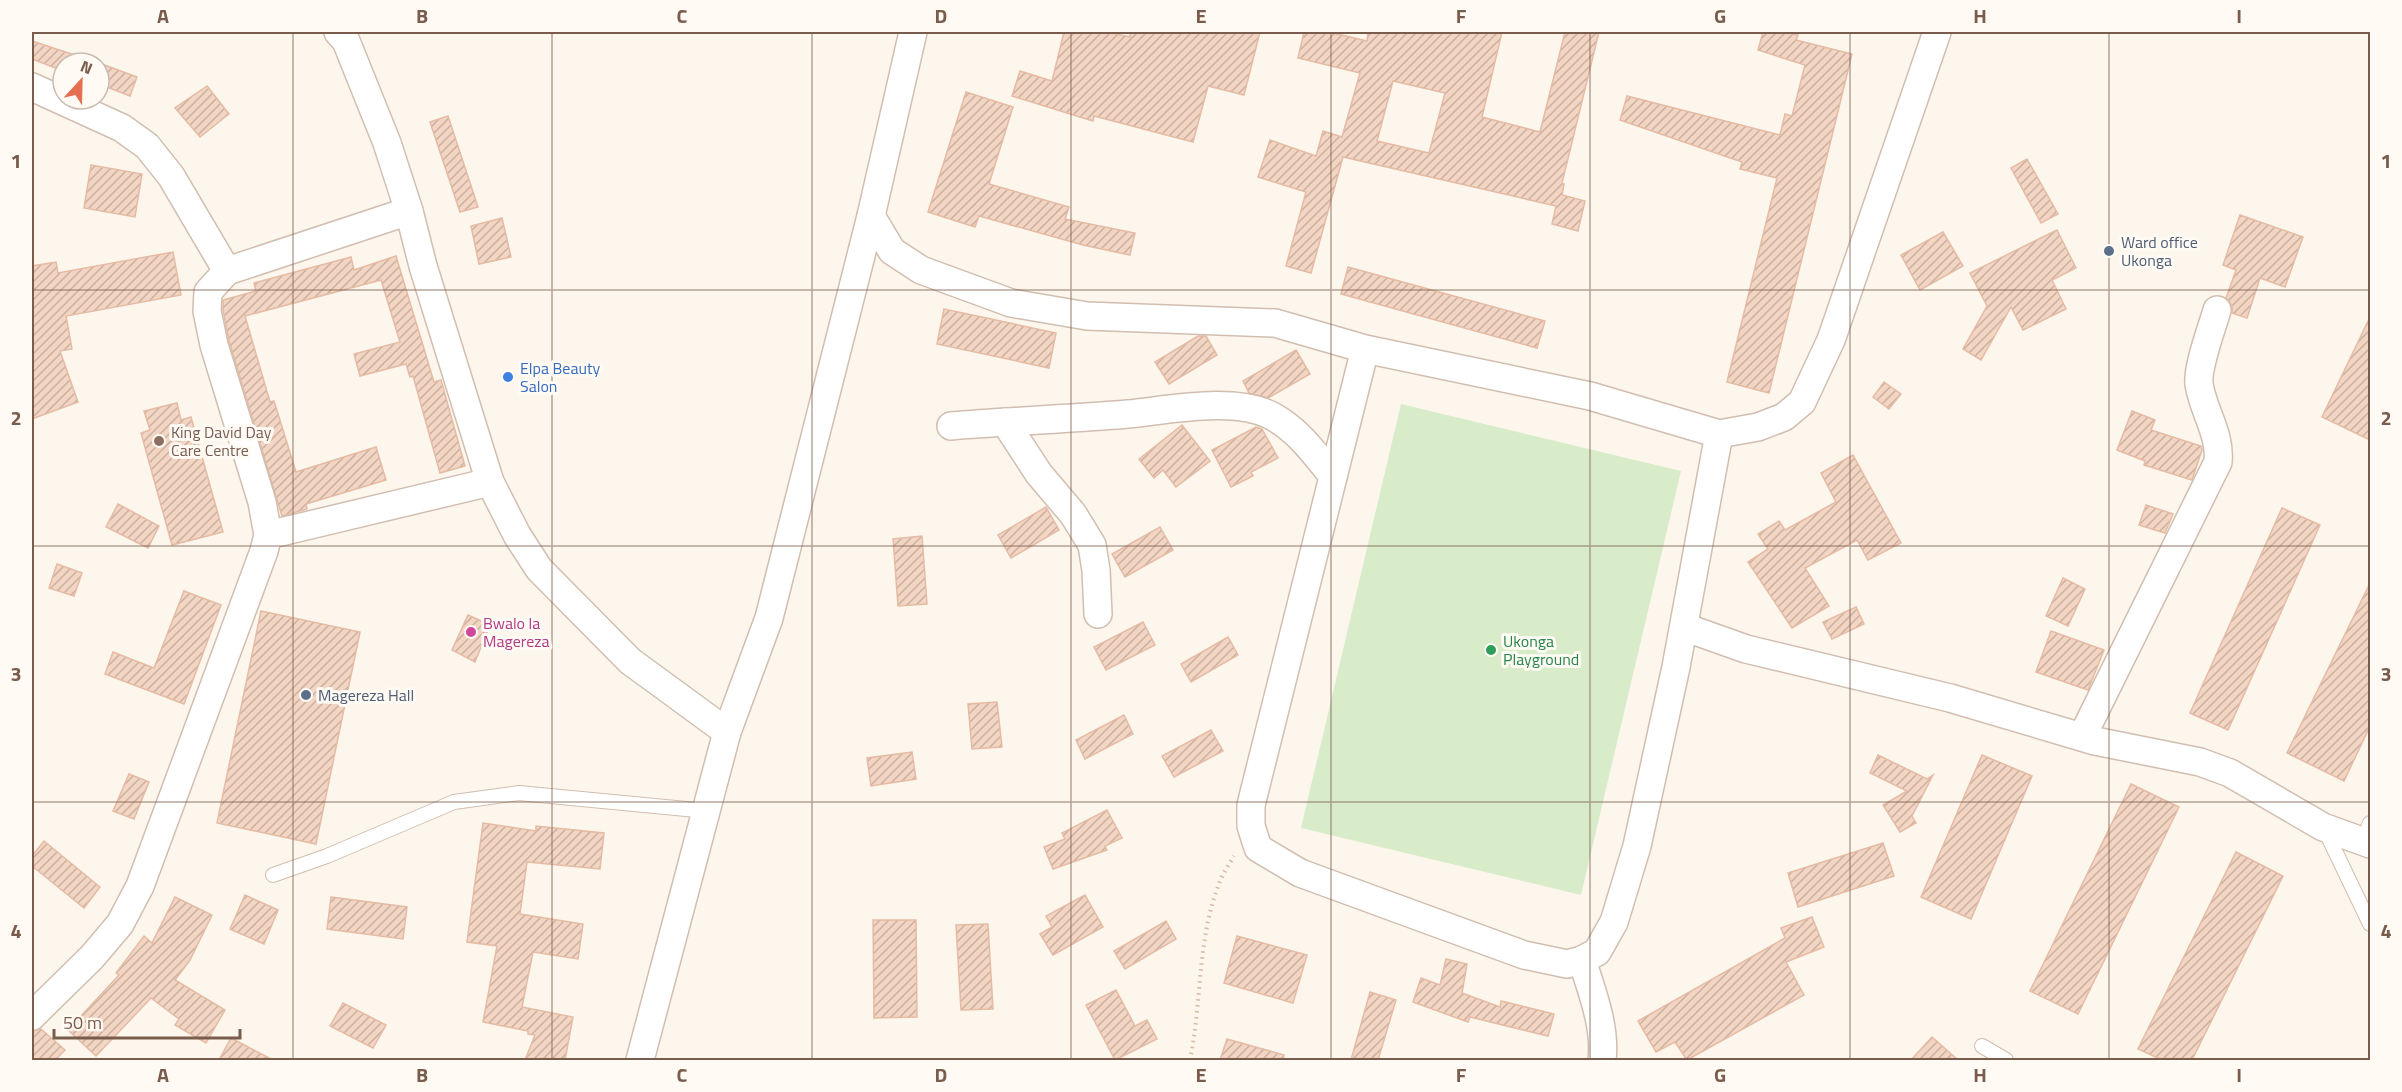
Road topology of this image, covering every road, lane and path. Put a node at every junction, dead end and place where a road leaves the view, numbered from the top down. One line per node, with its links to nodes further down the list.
1 (338, 32): 5 (street)
2 (913, 32): 6 (street)
3 (1937, 32): 12 (street)
4 (32, 87): 7 (street)
5 (409, 211): 7 (street); 14 (street)
6 (872, 216): 9 (street); 18 (street)
7 (227, 271): 15 (street)
8 (2217, 310): 19 (street)
9 (1365, 349): 12 (street); 13 (street)
10 (1005, 422): 11 (street); 13 (street); 16 (street)
11 (951, 426)
12 (1719, 434): 17 (street)
13 (1333, 476): 21 (street)
14 (490, 482): 15 (street); 18 (street)
15 (268, 535): 27 (street)
16 (1098, 614)
17 (1684, 627): 19 (street); 26 (street)
18 (727, 732): 20 (street)
19 (2082, 737): 22 (street)
20 (707, 811): 24 (lane); 29 (street)
21 (1251, 826): 26 (street); 30 (path)
22 (2323, 827): 23 (street); 25 (lane)
23 (2368, 836)
24 (273, 874)
25 (2370, 924)
26 (1582, 960): 31 (street)
27 (32, 1016)
28 (1982, 1046): 32 (lane)
29 (640, 1060)
30 (1190, 1060)
31 (1602, 1060)
32 (2006, 1060)

